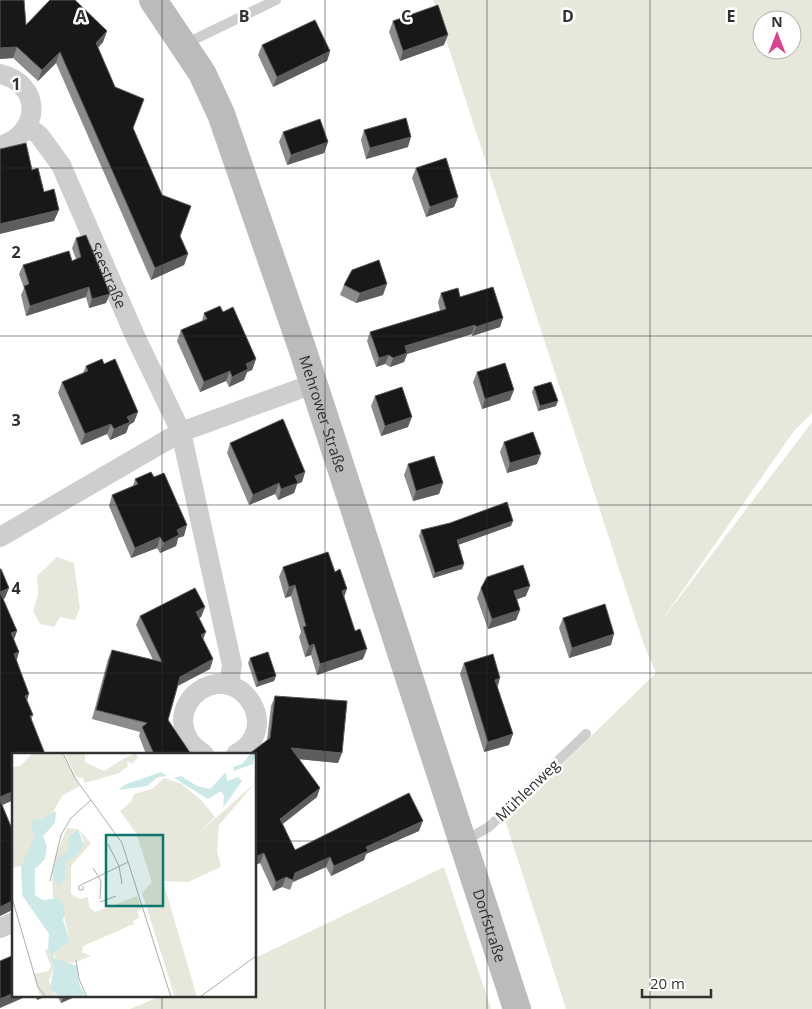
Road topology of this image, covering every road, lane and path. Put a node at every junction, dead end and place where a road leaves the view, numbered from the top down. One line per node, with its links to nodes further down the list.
1 (153, 0): 3 (main road, Mehrower Straße)
2 (276, 0): 3 (lane)
3 (184, 44): 7 (main road, Mehrower Straße)
4 (0, 74): 5 (street)
5 (28, 127): 6 (street); 8 (street, Seestraße)
6 (0, 146)
7 (313, 384): 8 (street); 14 (main road, Mehrower Straße)
8 (181, 432): 9 (street); 10 (street, Seestraße)
9 (0, 537)
10 (229, 685): 12 (street); 13 (street)
11 (586, 734): 14 (lane, Mühlenweg)
12 (203, 753)
13 (237, 753)
14 (464, 842): 17 (main road, Dorfstraße)
15 (12, 923): 16 (street)
16 (0, 928)
17 (517, 1009)

